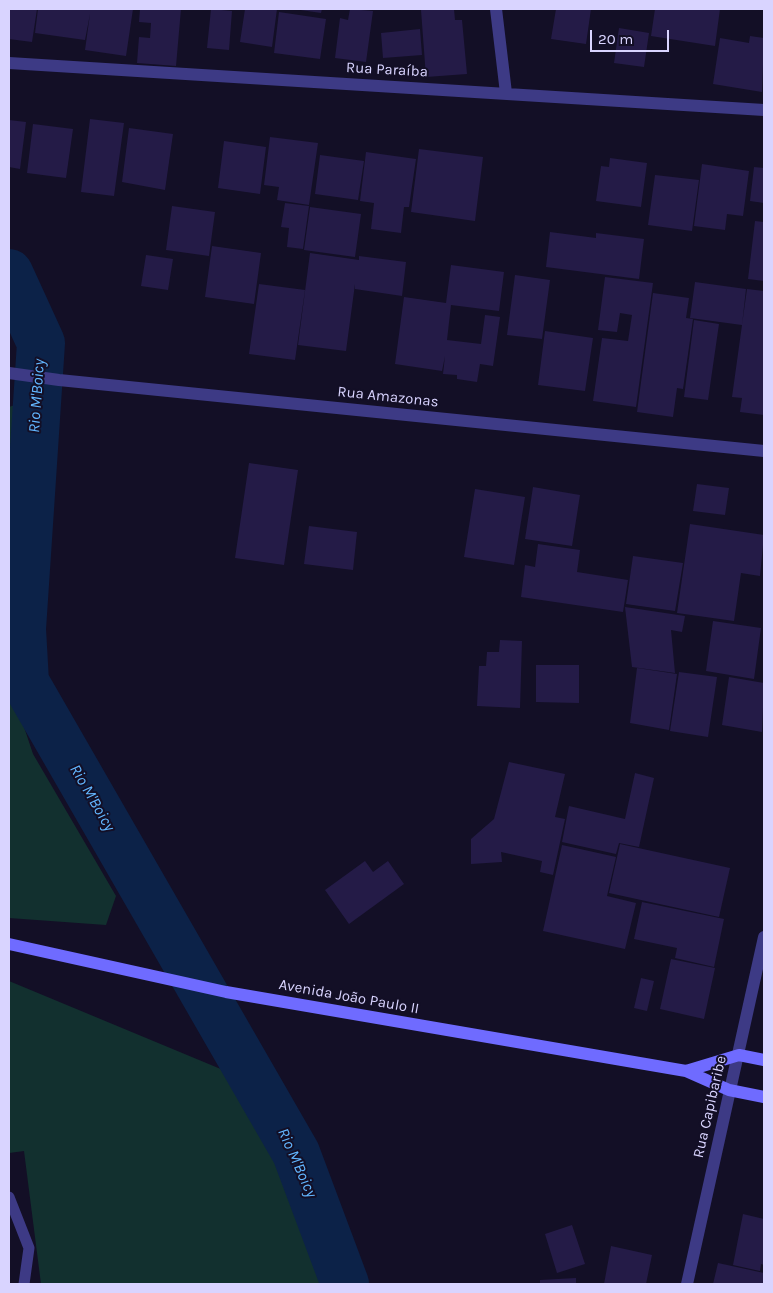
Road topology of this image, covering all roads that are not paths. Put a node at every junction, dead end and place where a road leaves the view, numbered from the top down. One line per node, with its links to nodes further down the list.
1 (496, 9): 3 (street)
2 (9, 64): 3 (street, Rua Paraíba)
3 (506, 93): 4 (street, Rua Paraíba)
4 (764, 110)
5 (9, 373): 6 (street, Rua Amazonas)
6 (764, 451)
7 (764, 937): 9 (street, Rua Capibaribe)
8 (9, 944): 11 (main road, Avenida João Paulo II)
9 (739, 1055): 10 (main road, Avenida João Paulo II); 11 (main road, Avenida João Paulo II); 12 (street, Rua Capibaribe)
10 (764, 1060)
11 (686, 1071): 12 (main road, Avenida João Paulo II)
12 (729, 1090): 13 (main road, Avenida João Paulo II); 16 (street, Rua Capibaribe)
13 (764, 1097)
14 (9, 1197): 15 (lane)
15 (24, 1284)
16 (687, 1284)

